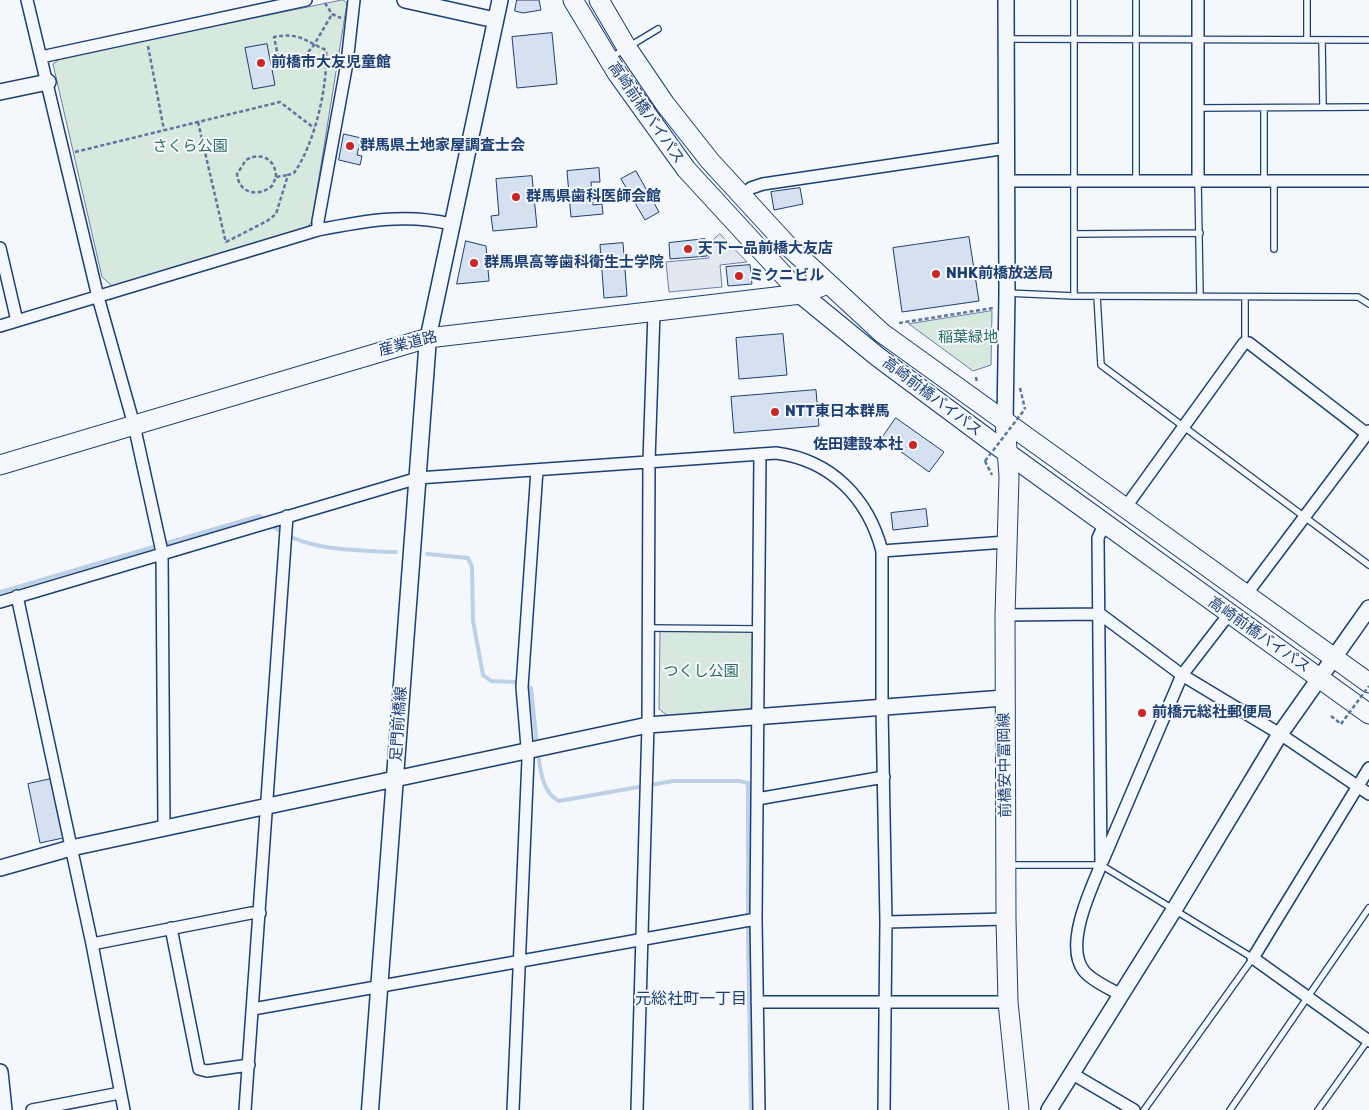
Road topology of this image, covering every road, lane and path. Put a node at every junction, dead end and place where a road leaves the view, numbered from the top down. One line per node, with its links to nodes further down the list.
1 (27, 0): 28 (street)
2 (306, 0): 28 (street)
3 (354, 0): 51 (street)
4 (405, 0): 16 (street)
5 (500, 0): 16 (street)
6 (572, 0): 29 (main road, 高崎前橋バイパス)
7 (599, 0): 27 (main road, 高崎前橋バイパス)
8 (1006, 0): 18 (street)
9 (1074, 0): 21 (lane)
10 (1136, 0): 22 (lane)
11 (1198, 0): 19 (street)
12 (1307, 0): 20 (lane)
13 (325, 3): 14 (path)
14 (332, 14): 15 (path); 26 (path)
15 (346, 18)
16 (495, 20): 50 (street)
17 (658, 29): 27 (lane)
18 (1008, 39): 21 (lane); 39 (street)
19 (1198, 39): 20 (lane); 22 (lane); 34 (street)
20 (1307, 39): 23 (lane)
21 (1074, 40): 22 (lane); 46 (lane)
22 (1136, 40): 47 (lane)
23 (1322, 40): 24 (lane); 32 (lane)
24 (1369, 40)
25 (147, 41): 38 (path)
26 (314, 45): 26 (path); 37 (path)
27 (627, 48): 29 (lane); 49 (main road, 高崎前橋バイパス)
28 (41, 57): 30 (street)
29 (608, 60): 60 (main road, 高崎前橋バイパス)
30 (48, 82): 31 (street); 64 (street)
31 (0, 92)
32 (1323, 107): 33 (lane); 35 (lane)
33 (1369, 107)
34 (1198, 108): 35 (lane); 44 (street)
35 (1264, 108): 48 (lane)
36 (198, 122): 37 (path); 38 (path); 54 (path)
37 (314, 128): 41 (path)
38 (164, 130): 40 (path)
39 (1007, 148): 43 (street); 49 (street)
40 (74, 152)
41 (288, 175): 42 (path); 54 (path)
42 (276, 177): 42 (path)
43 (1007, 181): 46 (street); 59 (street)
44 (1198, 181): 47 (street); 48 (street); 52 (lane)
45 (1369, 181): 48 (street)
46 (1073, 182): 47 (street); 53 (lane)
47 (1136, 182)
48 (1269, 182): 56 (lane)
49 (741, 196): 58 (main road, 高崎前橋バイパス)
50 (451, 224): 51 (street); 72 (street)
51 (318, 230): 64 (street)
52 (1200, 233): 53 (lane); 63 (lane)
53 (1074, 234): 61 (lane)
54 (226, 242): 57 (path)
55 (0, 248): 69 (street)
56 (1274, 248)
57 (228, 252)
58 (828, 284): 60 (main road, 産業道路); 75 (main road, 高崎前橋バイパス)
59 (1007, 293): 61 (lane); 75 (street)
60 (801, 294): 68 (main road, 産業道路); 80 (main road, 高崎前橋バイパス)
61 (1074, 296): 62 (lane)
62 (1097, 296): 63 (lane); 77 (lane)
63 (1200, 296): 65 (lane)
64 (98, 297): 69 (street); 76 (street)
65 (1245, 297): 66 (lane); 73 (lane)
66 (1369, 304)
67 (995, 308): 70 (path)
68 (654, 312): 72 (main road, 産業道路); 81 (street)
69 (17, 321): 71 (street)
70 (899, 323)
71 (0, 326)
72 (428, 338): 76 (main road, 産業道路); 84 (main road, 足門前橋線)
73 (1245, 343): 77 (street); 78 (street)
74 (1020, 387): 85 (path, bridge)
75 (1005, 421): 80 (main road, 前橋安中富岡線); 86 (main road, 高崎前橋バイパス)
76 (134, 425): 82 (main road, 産業道路); 92 (street)
77 (1183, 427): 86 (street); 88 (lane)
78 (1368, 432): 88 (street)
79 (760, 454): 81 (street); 91 (street); 102 (street)
80 (1008, 454): 89 (main road, 高崎前橋バイパス); 90 (main road, 前橋安中富岡線)
81 (649, 461): 83 (street); 101 (street)
82 (0, 465)
83 (537, 470): 84 (street); 114 (street)
84 (418, 478): 87 (street); 116 (main road, 足門前橋線)
85 (996, 481)
86 (1125, 508): 95 (main road, 高崎前橋バイパス)
87 (287, 516): 92 (street); 121 (street)
88 (1305, 516): 93 (lane); 95 (street)
89 (1104, 525): 98 (street); 99 (main road, 高崎前橋バイパス)
90 (1006, 542): 91 (street); 100 (main road, 前橋安中富岡線)
91 (882, 551): 108 (street)
92 (162, 552): 94 (street); 122 (street)
93 (1369, 565)
94 (17, 596): 96 (street); 123 (street)
95 (1245, 596): 103 (main road, 高崎前橋バイパス)
96 (0, 602)
97 (1369, 608): 103 (street)
98 (1100, 614): 100 (street); 104 (street); 125 (street)
99 (1229, 614): 104 (street); 105 (main road, 高崎前橋バイパス)
100 (1005, 615): 107 (main road, 前橋安中富岡線)
101 (648, 628): 102 (lane); 112 (street)
102 (758, 629): 111 (street)
103 (1334, 658): 105 (street); 106 (main road, 高崎前橋バイパス)
104 (1182, 676): 113 (street); 125 (street)
105 (1320, 678): 109 (main road, 高崎前橋バイパス); 113 (street)
106 (1369, 685): 110 (path, bridge)
107 (1004, 698): 108 (street); 124 (main road, 前橋安中富岡線)
108 (882, 708): 111 (street); 117 (street)
109 (1369, 714)
110 (1331, 716)
111 (758, 717): 112 (street); 120 (street)
112 (648, 725): 114 (street); 134 (street)
113 (1280, 734): 118 (street); 128 (street)
114 (528, 751): 116 (street); 137 (street)
115 (1369, 768): 118 (street)
116 (394, 777): 121 (street); 138 (main road, 足門前橋線)
117 (884, 777): 120 (street); 132 (street)
118 (1358, 785): 119 (street); 136 (street)
119 (1369, 794)
120 (757, 799): 130 (street)
121 (267, 805): 122 (street); 129 (street)
122 (164, 827): 123 (street)
123 (71, 848): 126 (street); 135 (street)
124 (1006, 865): 125 (lane); 131 (main road, 前橋安中富岡線)
125 (1100, 865): 128 (lane); 139 (street)
126 (0, 868)
127 (1369, 908): 140 (lane)
128 (1174, 910): 136 (lane); 139 (street)
129 (260, 913): 133 (street); 144 (street)
130 (756, 918): 134 (street); 142 (street)
131 (1006, 919): 132 (street); 143 (main road, 前橋安中富岡線)
132 (886, 922): 141 (street)
133 (171, 928): 135 (street); 146 (street)
134 (642, 939): 137 (street); 156 (street)
135 (92, 944): 149 (street)
136 (1253, 958): 140 (street); 162 (lane)
137 (518, 961): 138 (street); 155 (street)
138 (378, 986): 144 (street); 154 (main road, 足門前橋線)
139 (1119, 994): 148 (street)
140 (1308, 997): 145 (street); 163 (lane)
141 (884, 1000): 142 (street); 143 (street); 158 (street)
142 (757, 1002): 157 (street)
143 (1008, 1002): 159 (main road, 前橋安中富岡線)
144 (254, 1009): 146 (street)
145 (1369, 1040): 164 (lane)
146 (249, 1065): 153 (street)
147 (0, 1072): 150 (street)
148 (1072, 1073): 160 (street); 161 (street)
149 (120, 1093): 151 (street); 152 (street)
150 (4, 1110)
151 (32, 1110)
152 (124, 1110)
153 (245, 1110)
154 (370, 1110)
155 (513, 1110)
156 (637, 1110)
157 (759, 1110)
158 (884, 1110)
159 (1019, 1110)
160 (1049, 1110)
161 (1134, 1110)
162 (1144, 1110)
163 (1230, 1110)
164 (1318, 1110)

